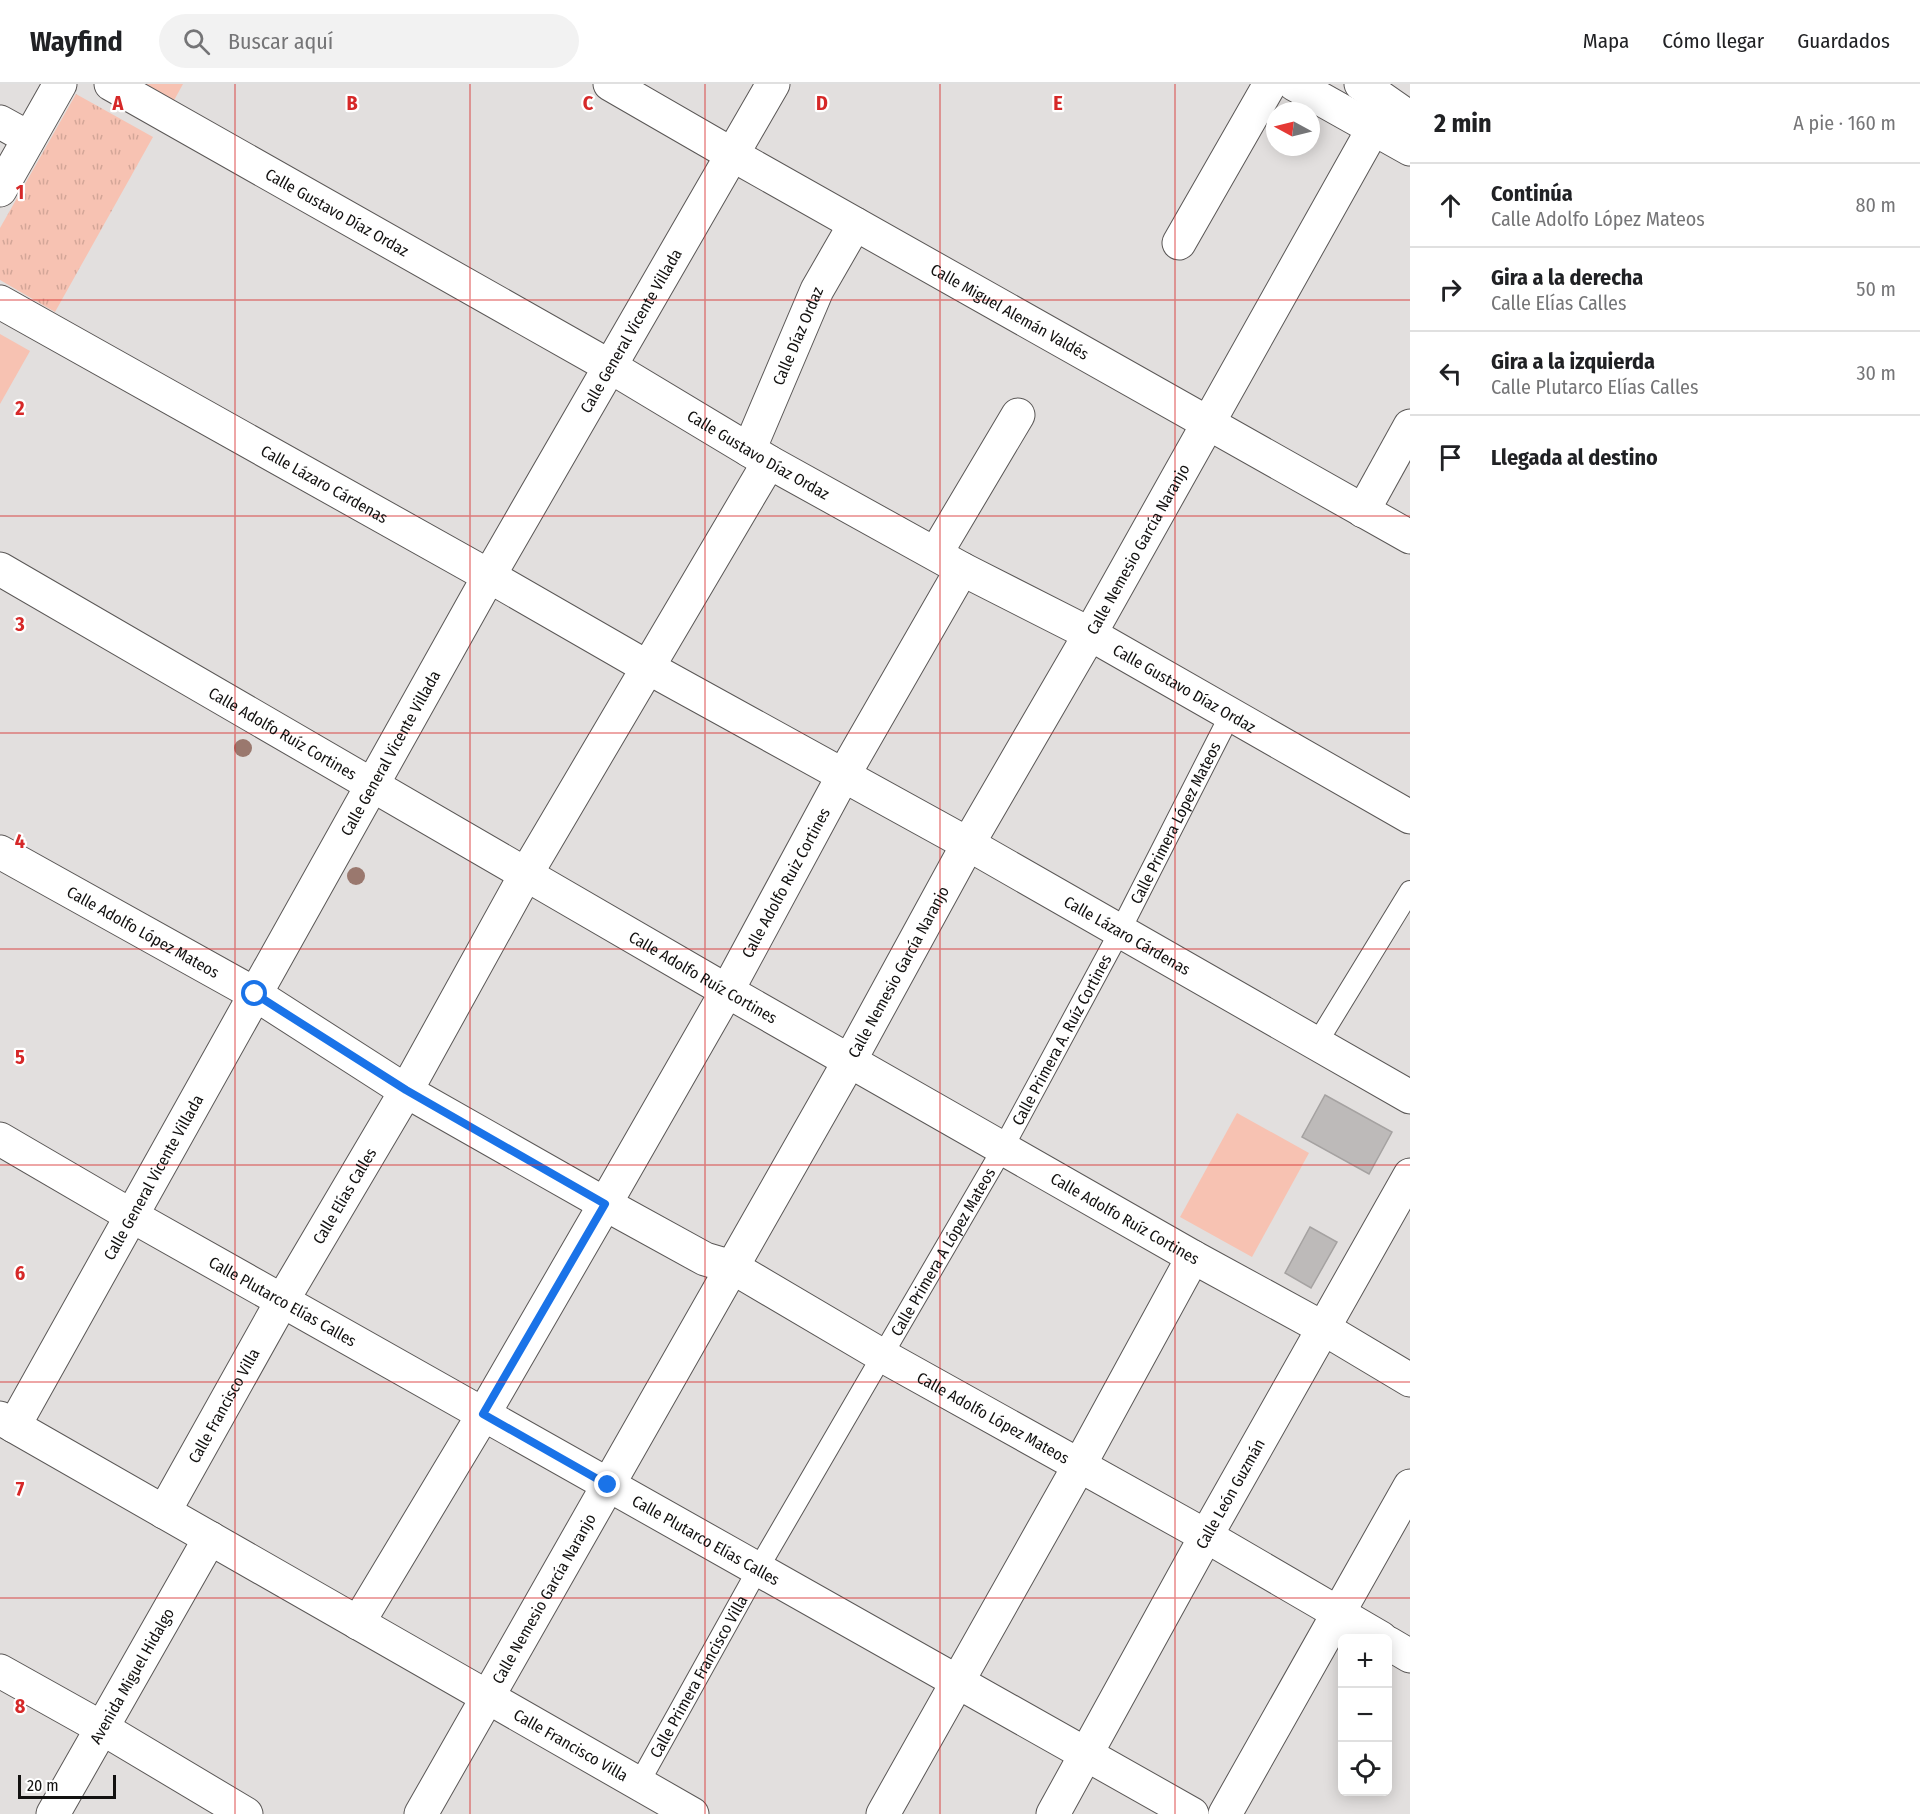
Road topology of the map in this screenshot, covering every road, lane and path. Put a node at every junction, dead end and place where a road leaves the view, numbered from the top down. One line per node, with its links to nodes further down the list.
1 (60, 84): 11 (main road)
2 (111, 84): 18 (main road, Calle Gustavo Díaz Ordaz)
3 (610, 84): 13 (main road, Calle Miguel Alemán Valdés)
4 (773, 84): 13 (main road, Calle General Vicente Villada)
5 (1270, 84): 16 (main road)
6 (1294, 84): 10 (main road)
7 (1361, 84): 8 (main road)
8 (1410, 118)
9 (0, 122): 11 (main road)
10 (1373, 129): 12 (main road); 20 (main road, Calle Nemesio García Naranjo)
11 (29, 138): 14 (main road)
12 (1410, 149)
13 (733, 155): 15 (main road, Calle Miguel Alemán Valdés); 18 (main road, Calle General Vicente Villada)
14 (0, 190)
15 (855, 224): 20 (main road, Calle Miguel Alemán Valdés); 22 (main road, Calle Díaz Ordaz)
16 (1179, 243)
17 (0, 302): 27 (main road, Calle Lázaro Cárdenas)
18 (611, 367): 22 (main road, Calle Gustavo Díaz Ordaz); 27 (main road, Calle General Vicente Villada)
19 (1018, 415): 25 (main road)
20 (1209, 424): 23 (main road, Calle Miguel Alemán Valdés); 28 (main road, Calle Nemesio García Naranjo)
21 (1410, 426): 23 (main road)
22 (759, 456): 25 (main road, Calle Gustavo Díaz Ordaz); 29 (main road)
23 (1363, 511): 24 (main road, Calle Miguel Alemán Valdés)
24 (1410, 537)
25 (949, 561): 28 (main road, Calle Gustavo Díaz Ordaz); 31 (main road)
26 (0, 569): 32 (main road, Calle Adolfo Ruíz Cortines)
27 (489, 576): 29 (main road, Calle Lázaro Cárdenas); 32 (main road, Calle General Vicente Villada)
28 (1090, 634): 30 (main road, Calle Gustavo Díaz Ordaz); 34 (main road, Calle Nemesio García Naranjo)
29 (647, 667): 31 (main road, Calle Lázaro Cárdenas); 36 (main road)
30 (1230, 715): 33 (main road, Calle Gustavo Díaz Ordaz); 38 (lane, Calle Primera López Mateos)
31 (843, 776): 34 (main road, Calle Lázaro Cárdenas); 39 (main road, Calle Adolfo Ruiz Cortines)
32 (372, 785): 36 (main road, Calle Adolfo Ruíz Cortines); 40 (main road, Calle General Vicente Villada)
33 (1410, 817)
34 (968, 844): 38 (main road, Calle Lázaro Cárdenas); 42 (main road, Calle Nemesio García Naranjo)
35 (0, 852): 40 (main road, Calle Adolfo López Mateos)
36 (526, 874): 39 (main road, Calle Adolfo Ruíz Cortines); 43 (main road)
37 (1410, 891): 41 (lane)
38 (1120, 931): 41 (main road, Calle Lázaro Cárdenas); 46 (lane, Calle Primera A. Ruíz Cortines)
39 (727, 991): 42 (main road, Calle Adolfo Ruíz Cortines); 48 (main road)
40 (255, 994): 43 (main road, Calle Adolfo López Mateos); 49 (main road, Calle General Vicente Villada)
41 (1317, 1043): 44 (main road, Calle Lázaro Cárdenas)
42 (850, 1060): 46 (main road, Calle Adolfo Ruíz Cortines); 51 (main road, Calle Nemesio García Naranjo)
43 (406, 1090): 48 (main road, Calle Adolfo López Mateos); 52 (main road, Calle Elías Calles)
44 (1410, 1097)
45 (0, 1139): 49 (main road, Calle Plutarco Elías Calles)
46 (1003, 1148): 50 (main road, Calle Adolfo Ruíz Cortines); 54 (lane, Calle Primera A López Mateos)
47 (1410, 1175): 53 (main road, Calle León Guzmán)
48 (605, 1204): 51 (main road, Calle Adolfo López Mateos); 56 (main road)
49 (132, 1216): 52 (main road, Calle Plutarco Elías Calles); 57 (main road, Calle General Vicente Villada)
50 (1193, 1257): 53 (main road, Calle Adolfo Ruíz Cortines); 58 (main road)
51 (732, 1267): 54 (main road, Calle Adolfo López Mateos); 59 (main road, Calle Nemesio García Naranjo)
52 (282, 1301): 56 (main road, Calle Plutarco Elías Calles); 61 (main road, Calle Francisco Villa)
53 (1323, 1328): 55 (main road, Calle Adolfo Ruíz Cortines); 62 (main road, Calle León Guzmán)
54 (883, 1356): 58 (main road, Calle Adolfo López Mateos); 64 (lane, Calle Primera A López Mateos)
55 (1410, 1380)
56 (483, 1414): 59 (main road, Calle Plutarco Elías Calles); 66 (main road)
57 (7, 1422): 61 (main road, Calle Francisco Villa)
58 (1079, 1466): 62 (main road, Calle Adolfo López Mateos); 71 (main road)
59 (608, 1485): 64 (main road, Calle Plutarco Elías Calles); 72 (main road, Calle Nemesio García Naranjo)
60 (1410, 1486): 65 (main road)
61 (164, 1512): 63 (main road, Calle Francisco Villa)
62 (1206, 1536): 65 (main road, Calle Adolfo López Mateos); 74 (main road, Calle León Guzmán)
63 (210, 1538): 66 (main road, Calle Francisco Villa); 73 (main road, Avenida Miguel Hidalgo)
64 (758, 1569): 71 (main road, Calle Plutarco Elías Calles); 75 (lane, Calle Primera Francisco Villa)
65 (1339, 1614): 67 (main road, Calle Adolfo López Mateos); 83 (main road)
66 (358, 1623): 72 (main road, Calle Francisco Villa)
67 (1374, 1634)
68 (1392, 1645): 69 (main road)
69 (1410, 1656)
70 (0, 1671): 73 (main road)
71 (957, 1682): 74 (main road, Calle Plutarco Elías Calles); 80 (main road)
72 (488, 1697): 75 (main road, Calle Francisco Villa); 78 (main road, Calle Nemesio García Naranjo)
73 (102, 1728): 76 (main road, Avenida Miguel Hidalgo); 77 (main road)
74 (1086, 1755): 81 (main road, Calle León Guzmán); 82 (main road, Calle Plutarco Elías Calles)
75 (639, 1783): 79 (main road, Calle Francisco Villa)
76 (53, 1814)
77 (246, 1814)
78 (421, 1814)
79 (692, 1814)
80 (883, 1814)
81 (1053, 1814)
82 (1192, 1814)
83 (1225, 1814)

